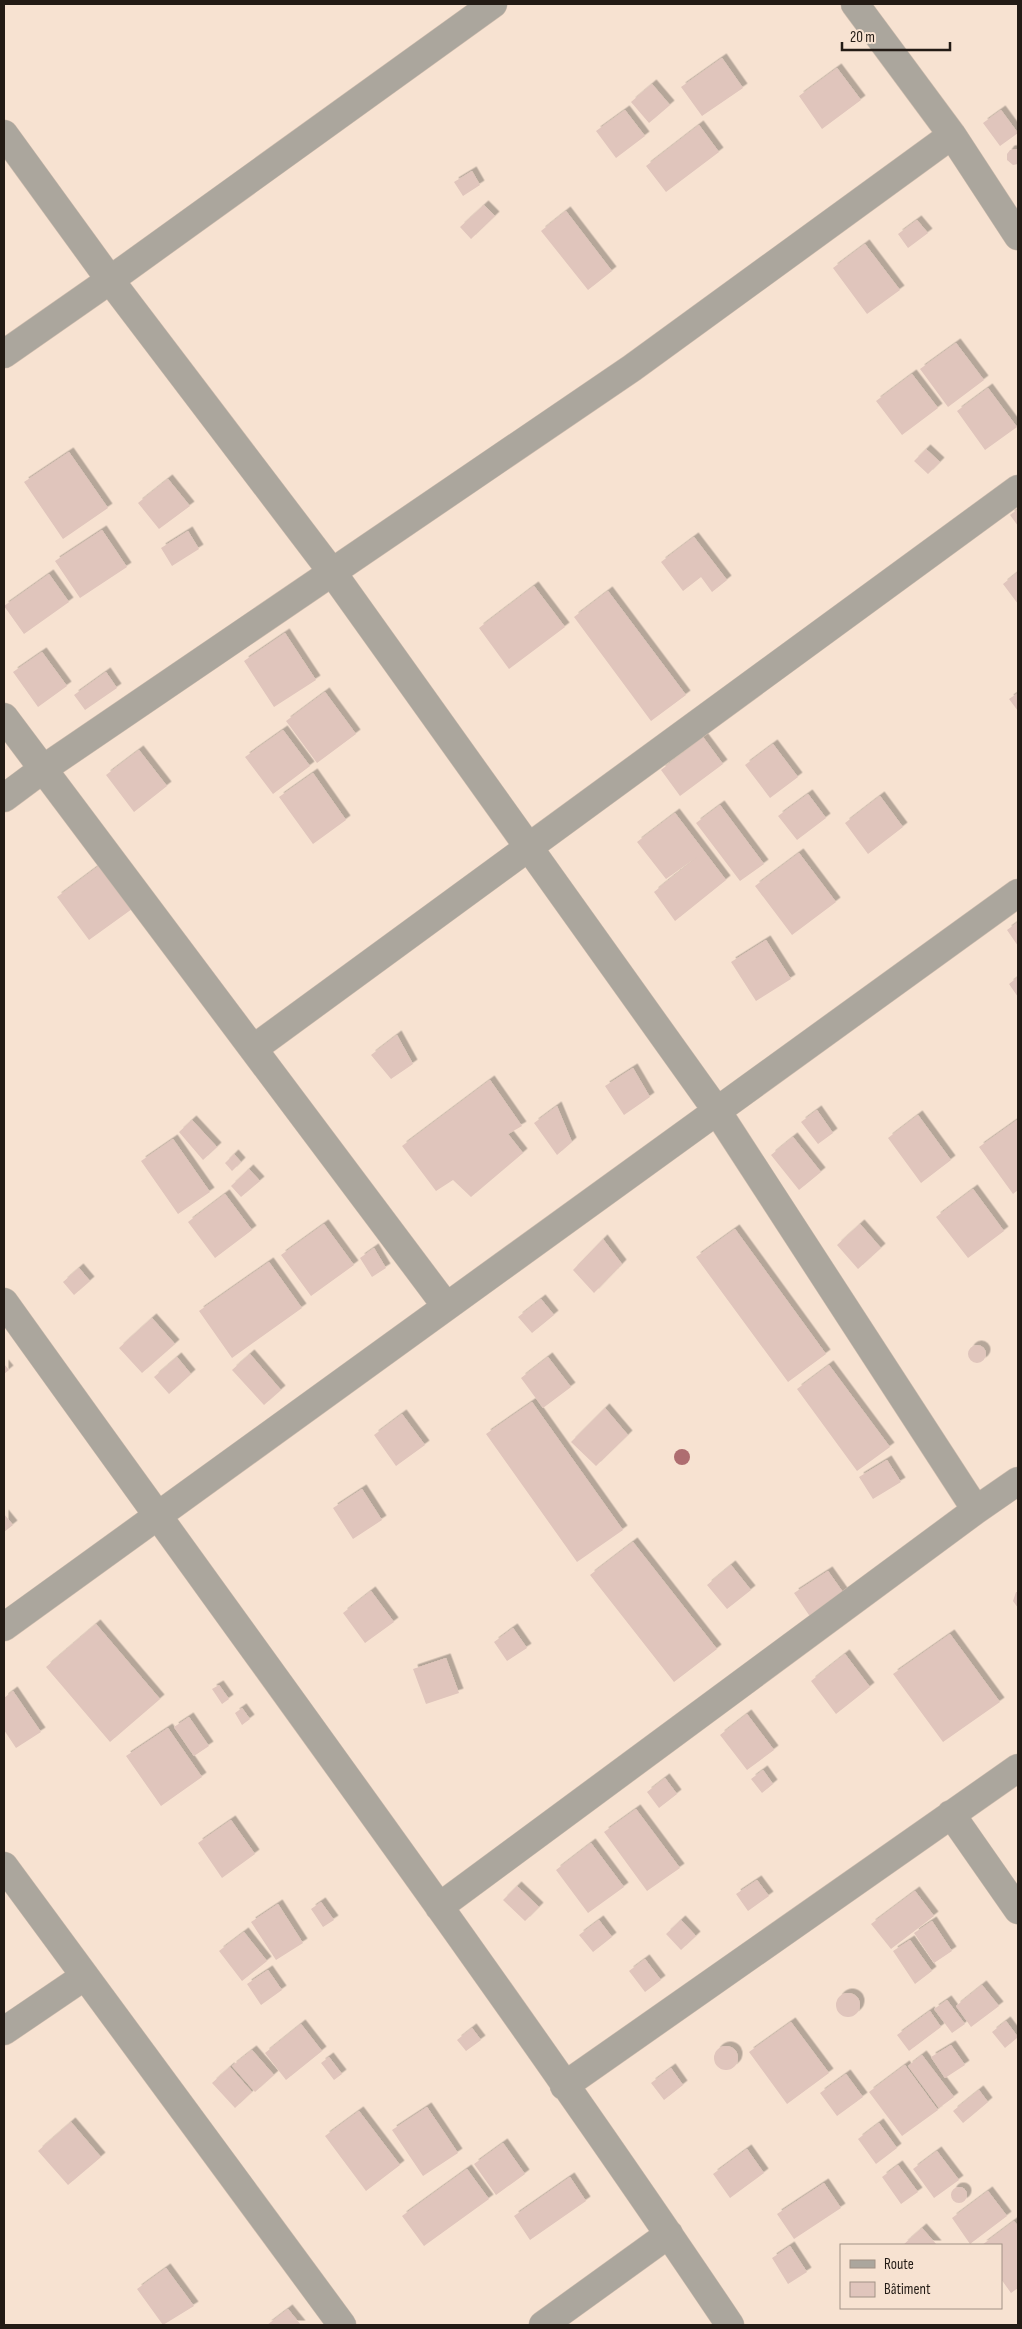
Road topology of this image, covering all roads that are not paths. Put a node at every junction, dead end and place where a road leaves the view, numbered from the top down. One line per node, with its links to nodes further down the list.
1 (493, 4): 6 (street)
2 (855, 4): 4 (street)
3 (4, 134): 6 (street)
4 (952, 135): 5 (street); 9 (street)
5 (1018, 236)
6 (110, 280): 7 (street); 9 (street)
7 (4, 354)
8 (1018, 488): 13 (street)
9 (332, 572): 11 (street); 13 (street)
10 (4, 717): 11 (street)
11 (43, 769): 12 (street); 15 (street)
12 (4, 798)
13 (529, 847): 15 (street); 16 (street)
14 (1018, 893): 16 (street)
15 (253, 1049): 18 (street)
16 (717, 1111): 18 (street); 20 (street)
17 (4, 1302): 21 (street)
18 (446, 1306): 21 (street)
19 (1018, 1482): 20 (street)
20 (976, 1510): 26 (street)
21 (157, 1516): 22 (street); 26 (street)
22 (4, 1627)
23 (1018, 1768): 24 (street)
24 (951, 1814): 27 (street); 30 (street)
25 (4, 1866): 28 (street)
26 (439, 1907): 30 (street)
27 (1018, 1910)
28 (85, 1976): 29 (street); 32 (street)
29 (4, 2031)
30 (564, 2086): 31 (street)
31 (669, 2234): 33 (street); 34 (street)
32 (342, 2325)
33 (542, 2325)
34 (730, 2325)

